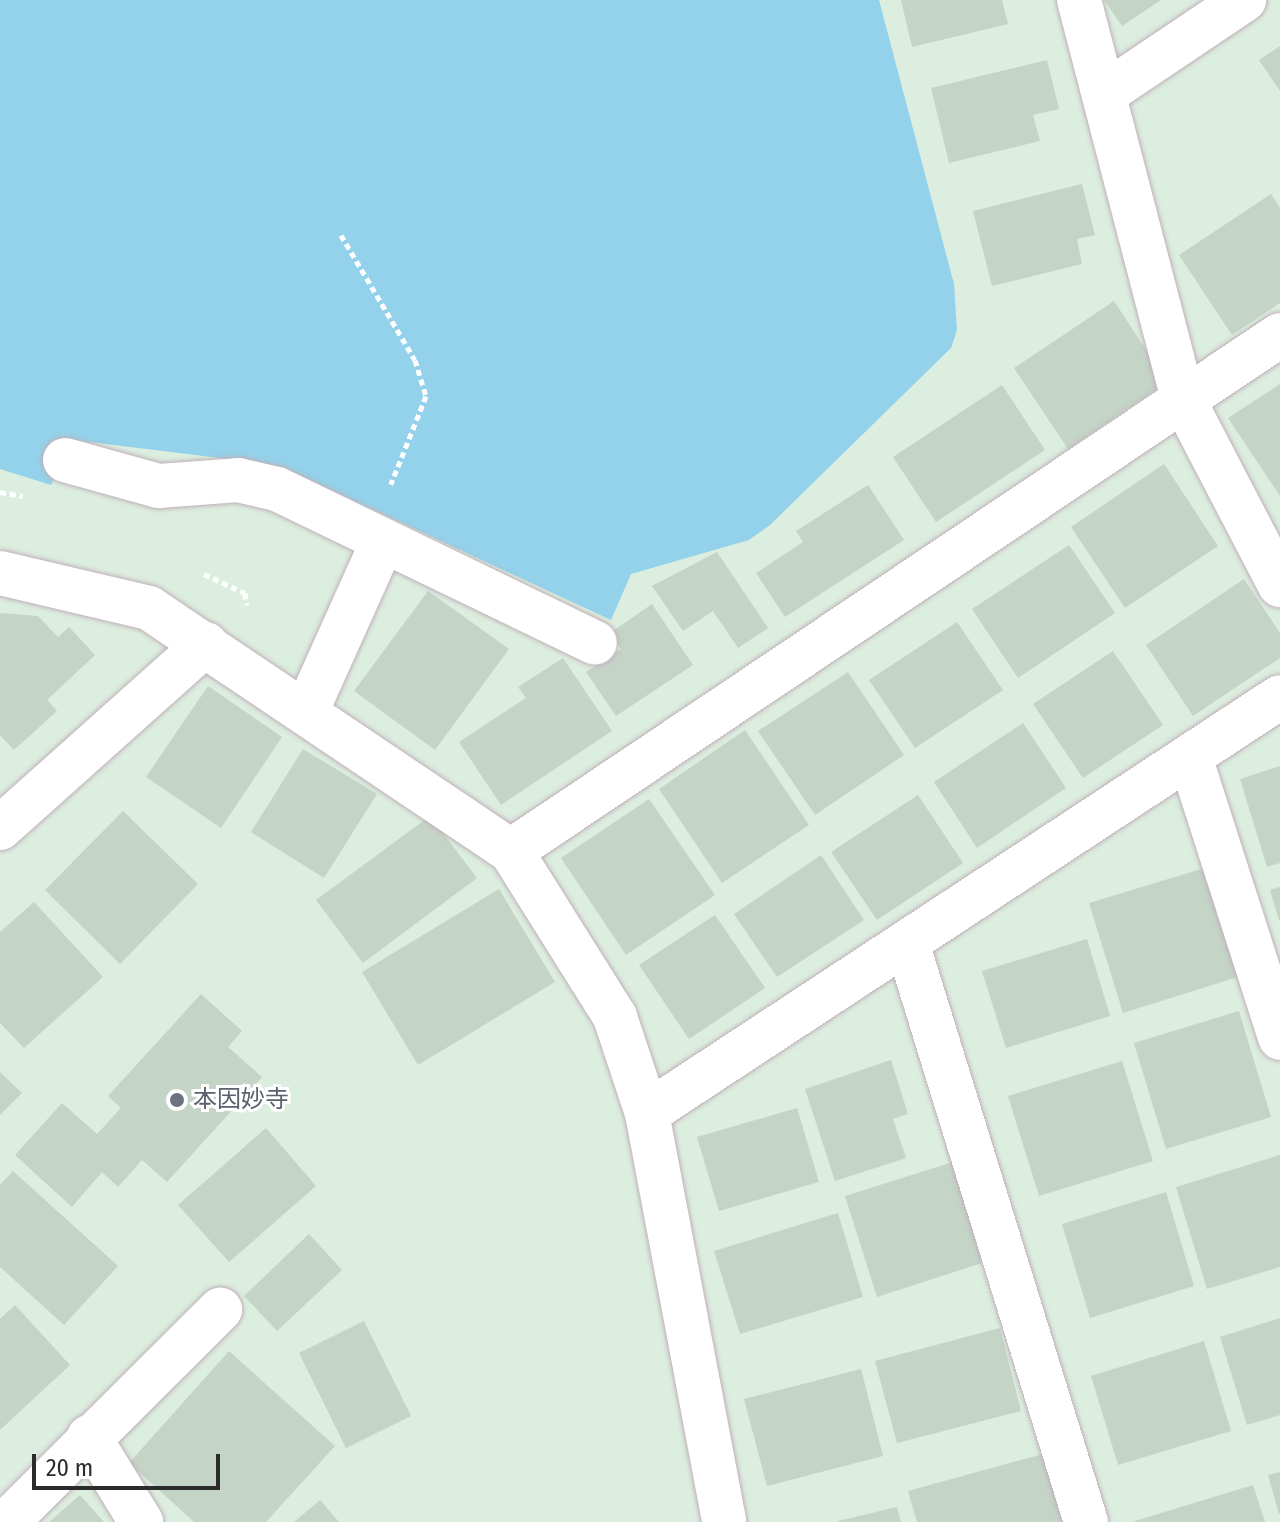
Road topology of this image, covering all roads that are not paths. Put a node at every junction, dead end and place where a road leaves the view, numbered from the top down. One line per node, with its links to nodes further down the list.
1 (1079, 0): 3 (street)
2 (1244, 0): 3 (street)
3 (1104, 94): 5 (street)
4 (1280, 335): 5 (street)
5 (1183, 399): 9 (street); 16 (street)
6 (65, 460): 7 (street)
7 (382, 543): 10 (street); 13 (street)
8 (0, 573): 11 (street)
9 (1280, 585)
10 (595, 643)
11 (206, 644): 13 (street); 15 (street)
12 (1280, 697): 14 (street)
13 (307, 710): 16 (street)
14 (1190, 757): 17 (street); 18 (street)
15 (0, 828)
16 (511, 851): 19 (street)
17 (907, 943): 19 (street); 25 (street)
18 (1280, 1038)
19 (647, 1113): 24 (street)
20 (220, 1310): 21 (street)
21 (89, 1437): 22 (street); 23 (street)
22 (7, 1522)
23 (141, 1522)
24 (724, 1522)
25 (1086, 1522)

